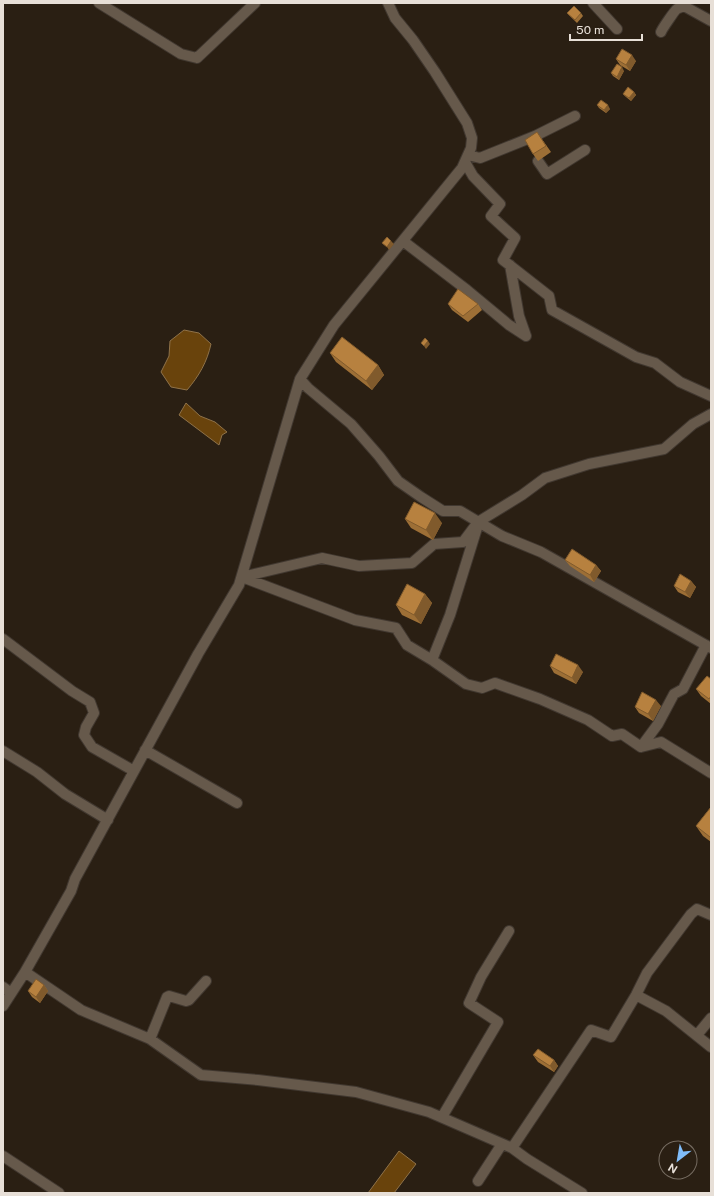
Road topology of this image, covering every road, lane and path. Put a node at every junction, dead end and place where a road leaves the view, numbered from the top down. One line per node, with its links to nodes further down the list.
1 (99, 3): 2 (street)
2 (255, 3)
3 (388, 3): 10 (street)
4 (593, 3): 6 (street)
5 (711, 21): 7 (street)
6 (617, 29)
7 (661, 32)
8 (574, 116): 10 (street)
9 (586, 150): 11 (street)
10 (466, 158): 12 (street); 13 (street)
11 (538, 161)
12 (403, 241): 13 (street); 14 (street)
13 (510, 265): 15 (street)
14 (300, 379): 17 (street); 18 (street)
15 (711, 396)
16 (711, 414): 17 (street)
17 (478, 522): 18 (street); 20 (street); 21 (street)
18 (242, 577): 21 (street); 23 (street)
19 (3, 639): 25 (street)
20 (709, 647): 22 (street)
21 (432, 660): 22 (street)
22 (641, 747): 26 (street)
23 (145, 750): 25 (street); 27 (street)
24 (3, 751): 28 (street)
25 (134, 771): 28 (street)
26 (711, 773)
27 (237, 803)
28 (108, 820): 31 (street)
29 (711, 915): 35 (street)
30 (509, 931): 41 (street)
31 (25, 972): 34 (street); 39 (street)
32 (206, 981): 39 (street)
33 (3, 987): 34 (street)
34 (11, 993): 36 (street)
35 (636, 995): 38 (street); 43 (street)
36 (3, 1006)
37 (711, 1018): 38 (street)
38 (697, 1035): 40 (street)
39 (150, 1039): 41 (street)
40 (711, 1047)
41 (442, 1117): 42 (street)
42 (502, 1144): 43 (street); 45 (street)
43 (512, 1148): 47 (street)
44 (3, 1156): 46 (street)
45 (478, 1181)
46 (59, 1193)
47 (582, 1193)

